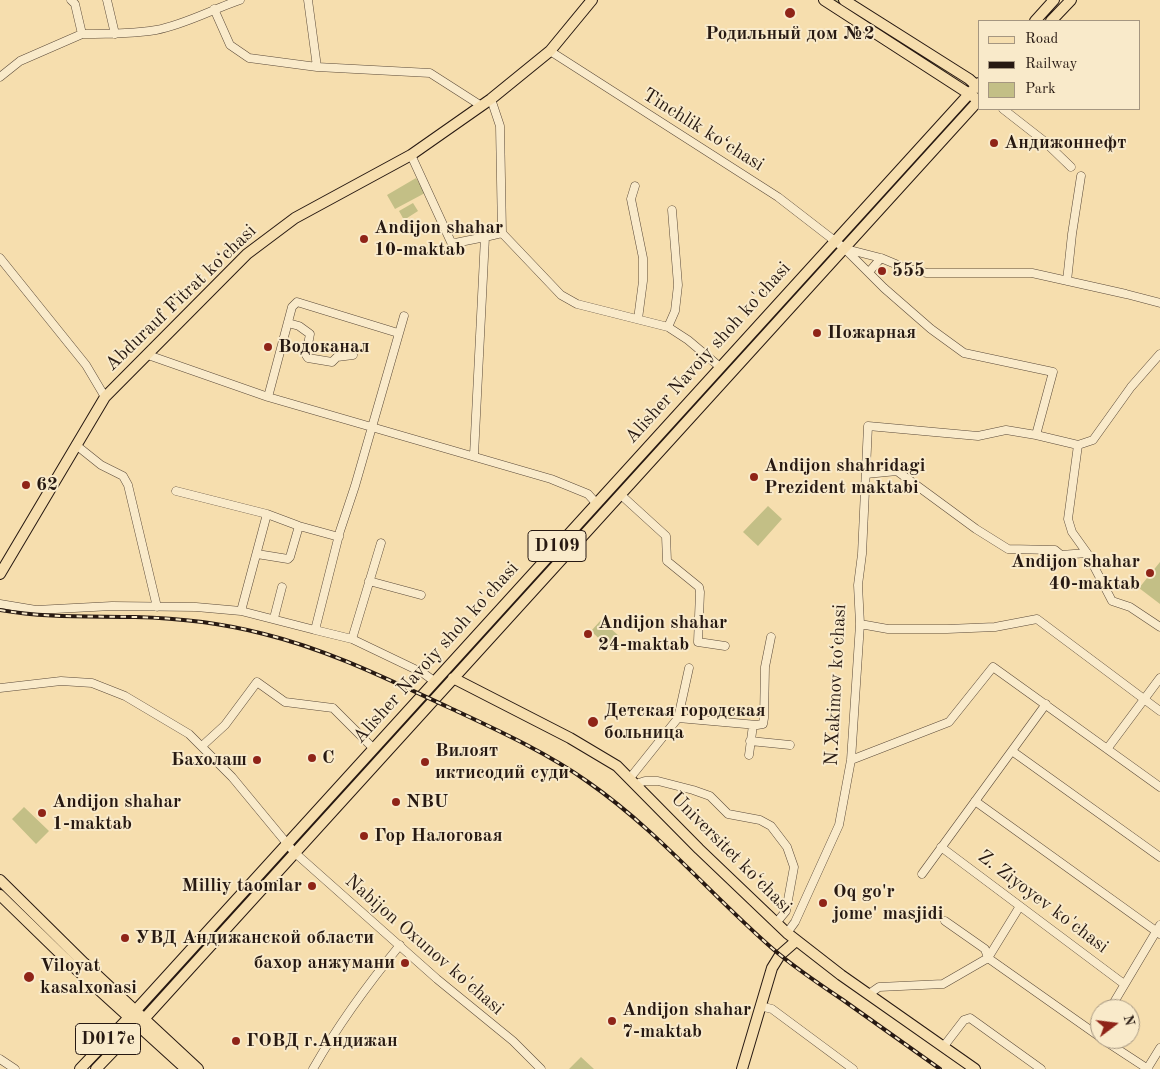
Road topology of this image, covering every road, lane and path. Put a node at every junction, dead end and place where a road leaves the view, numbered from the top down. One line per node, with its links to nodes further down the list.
1 (72, 0): 13 (street)
2 (107, 0): 14 (street)
3 (240, 0): 10 (street)
4 (308, 0): 16 (street)
5 (592, 0): 15 (main road, Abdurauf Fitrat koʻchasi)
6 (824, 0): 18 (main road)
7 (844, 0): 18 (main road)
8 (1054, 0): 11 (main road)
9 (1071, 0): 12 (main road)
10 (214, 9): 14 (street); 16 (street)
11 (1036, 20)
12 (1052, 20)
13 (82, 34): 14 (street); 17 (street)
14 (115, 34)
15 (550, 51): 19 (main road, Abdurauf Fitrat koʻchasi); 30 (street, Tinchlik kо‘chasi)
16 (317, 67): 21 (street)
17 (0, 77)
18 (976, 87): 30 (main road, Alisher Navoiy shoh ko'chasi / D109)
19 (491, 99): 21 (main road, Abdurauf Fitrat koʻchasi); 28 (street)
20 (978, 101): 31 (main road, Alisher Navoiy shoh ko'chasi / D109)
21 (480, 106): 23 (main road, Abdurauf Fitrat koʻchasi)
22 (1004, 110): 24 (street)
23 (411, 155): 29 (street); 48 (main road, Abdurauf Fitrat koʻchasi)
24 (1071, 167)
25 (1081, 176): 35 (street)
26 (635, 186): 42 (street)
27 (672, 210): 44 (street)
28 (502, 233): 29 (street); 42 (street)
29 (485, 237): 58 (street)
30 (835, 241): 31 (street, Tinchlik kо‘chasi); 36 (main road, Alisher Navoiy shoh ko'chasi / D109)
31 (844, 248): 33 (street); 34 (street, Tinchlik kо‘chasi); 37 (main road, Alisher Navoiy shoh ko'chasi / D109)
32 (0, 258): 50 (street)
33 (881, 258): 34 (street); 35 (street)
34 (869, 272): 55 (street, Tinchlik kо‘chasi)
35 (1067, 281): 38 (street)
36 (788, 292): 37 (main road); 39 (main road, Alisher Navoiy shoh ko'chasi / D109)
37 (797, 301): 40 (main road, Alisher Navoiy shoh ko'chasi / D109)
38 (1160, 303)
39 (776, 306): 40 (main road); 49 (main road, Alisher Navoiy shoh ko'chasi / D109)
40 (785, 314): 53 (main road, Alisher Navoiy shoh ko'chasi / D109)
41 (404, 316): 45 (street)
42 (638, 319): 44 (street)
43 (288, 323): 45 (street); 46 (street); 51 (street)
44 (668, 327): 49 (street)
45 (398, 333): 54 (street)
46 (352, 354)
47 (1160, 354): 57 (street)
48 (148, 355): 50 (main road, Abdurauf Fitrat koʻchasi); 51 (street)
49 (720, 367): 52 (main road, Alisher Navoiy shoh ko'chasi / D109)
50 (105, 397): 56 (main road, Abdurauf Fitrat koʻchasi)
51 (268, 397): 54 (street)
52 (689, 400): 53 (main road); 62 (main road, Alisher Navoiy shoh ko'chasi / D109)
53 (698, 409): 61 (main road, Alisher Navoiy shoh ko'chasi / D109)
54 (371, 428): 58 (street); 66 (street)
55 (1036, 435): 57 (street); 59 (street, N.Xakimov koʻchasi)
56 (76, 445): 72 (main road, Abdurauf Fitrat koʻchasi); 77 (street)
57 (1078, 445): 68 (street)
58 (474, 456): 62 (street)
59 (866, 474): 68 (street); 80 (street, N.Xakimov koʻchasi)
60 (176, 491): 64 (street)
61 (621, 495): 63 (main road, Alisher Navoiy shoh ko'chasi / D109); 85 (street)
62 (596, 503): 63 (main road); 70 (main road, Alisher Navoiy shoh ko'chasi / D109)
63 (606, 512): 71 (main road, Alisher Navoiy shoh ko'chasi / D109)
64 (267, 514): 65 (street); 69 (street)
65 (299, 526): 66 (street); 69 (street)
66 (339, 537): 82 (street)
67 (381, 543): 73 (street)
68 (1087, 553): 81 (street)
69 (256, 554): 78 (street)
70 (541, 563): 71 (main road); 89 (main road, Alisher Navoiy shoh ko'chasi / D109)
71 (551, 572): 87 (main road, Alisher Navoiy shoh ko'chasi / D109)
72 (0, 574)
73 (369, 581): 75 (street); 84 (street)
74 (282, 587): 79 (street)
75 (421, 595)
76 (0, 604): 77 (street)
77 (157, 607): 78 (street)
78 (241, 611): 79 (street)
79 (274, 618): 82 (street)
80 (860, 624): 91 (street); 103 (street, N.Xakimov koʻchasi)
81 (1160, 628)
82 (315, 630): 84 (street)
83 (771, 637): 95 (street)
84 (352, 639): 89 (street)
85 (725, 646)
86 (689, 668): 94 (street)
87 (453, 678): 104 (main road, Universitet kо‘chasi); 109 (main road, Alisher Navoiy shoh ko'chasi / D109)
88 (1160, 678): 91 (street)
89 (434, 681): 99 (main road, Alisher Navoiy shoh ko'chasi / D109)
90 (0, 688): 98 (street, Nabijon Oxunov ko'chasi)
91 (1145, 700): 93 (street); 100 (street)
92 (1046, 704): 100 (street); 101 (street); 103 (street)
93 (1160, 711)
94 (678, 718): 95 (street); 104 (street)
95 (753, 725): 96 (street)
96 (750, 741): 97 (street); 102 (street)
97 (790, 745)
98 (202, 746): 99 (street); 107 (street, Nabijon Oxunov ko'chasi)
99 (373, 748): 107 (main road, Alisher Navoiy shoh ko'chasi / D109)
100 (1107, 749): 105 (street)
101 (1012, 751): 106 (street); 110 (street)
102 (749, 755)
103 (851, 760): 118 (street, N.Xakimov koʻchasi)
104 (633, 781): 116 (main road, Universitet kо‘chasi); 116 (street)
105 (1160, 787)
106 (975, 801): 108 (street); 117 (street)
107 (286, 844): 109 (street, Nabijon Oxunov ko'chasi); 126 (main road, Alisher Navoiy shoh ko'chasi / D109)
108 (941, 847): 111 (street); 114 (street, Z. Ziyoyev ko'chasi)
109 (294, 852): 120 (street, Nabijon Oxunov ko'chasi); 127 (main road, Alisher Navoiy shoh ko'chasi / D109)
110 (1160, 857)
111 (922, 874)
112 (0, 880): 126 (main road, D017e)
113 (0, 895): 126 (main road, D017e)
114 (1020, 906): 121 (street); 122 (street, Z. Ziyoyev ko'chasi)
115 (945, 921): 121 (street)
116 (776, 923): 118 (main road, Universitet kо‘chasi)
117 (1159, 930): 122 (street)
118 (787, 933): 119 (main road, Universitet kо‘chasi)
119 (796, 941): 123 (main road, Universitet kо‘chasi); 125 (main road)
120 (400, 945): 138 (street); 139 (street, Nabijon Oxunov ko'chasi)
121 (988, 958): 123 (street); 128 (street)
122 (1124, 984): 124 (street)
123 (868, 994): 129 (main road, Universitet kо‘chasi)
124 (1116, 999)
125 (760, 1006): 140 (main road); 141 (street)
126 (132, 1013): 127 (main road, D017e); 135 (main road, Alisher Navoiy shoh ko'chasi / D017e)
127 (142, 1021): 133 (main road); 136 (main road, Alisher Navoiy shoh ko'chasi / D017e)
128 (1090, 1031)
129 (944, 1046): 142 (main road, Universitet kо‘chasi); 143 (street)
130 (1160, 1048): 144 (street)
131 (1117, 1049): 144 (street)
132 (0, 1059): 134 (street)
133 (185, 1064): 137 (main road)
134 (15, 1069)
135 (80, 1069)
136 (96, 1069)
137 (198, 1069)
138 (313, 1069)
139 (541, 1069)
140 (742, 1069)
141 (853, 1069)
142 (975, 1069)
143 (1041, 1069)
144 (1148, 1069)

